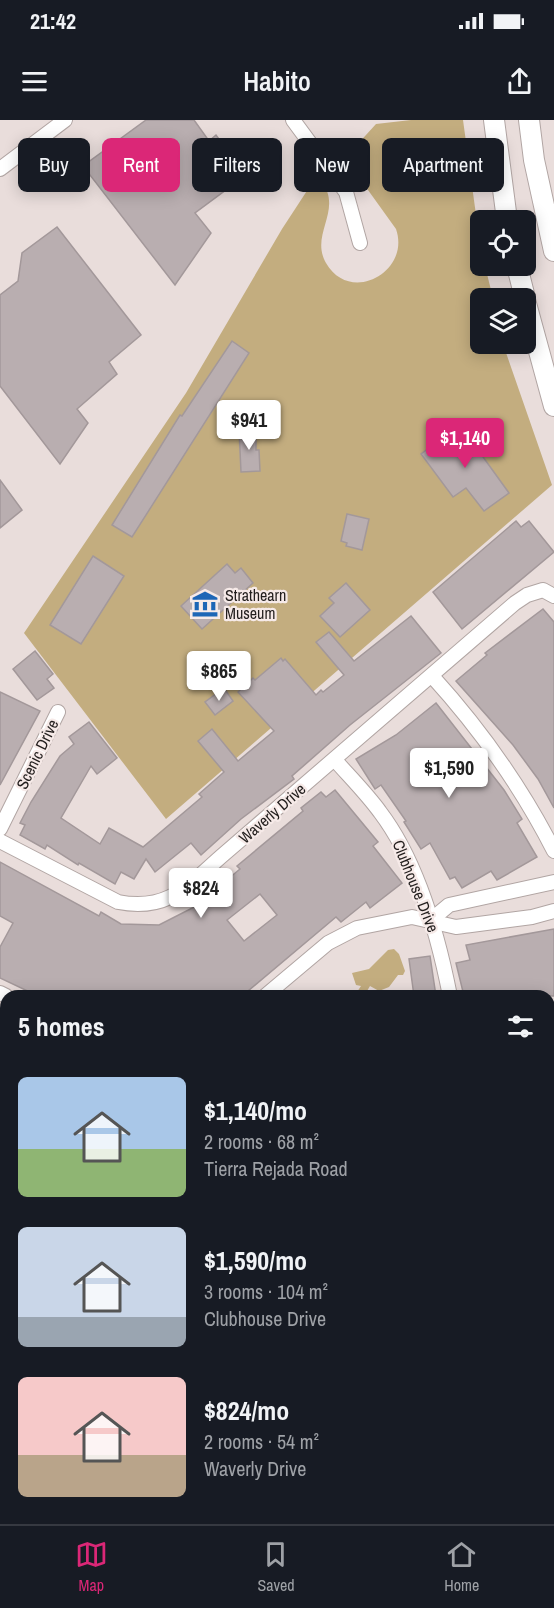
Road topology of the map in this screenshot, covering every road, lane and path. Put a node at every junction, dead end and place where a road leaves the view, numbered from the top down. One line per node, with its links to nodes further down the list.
1 (65, 120): 5 (street)
2 (293, 120): 7 (street)
3 (494, 120): 6 (main road)
4 (529, 120): 8 (main road)
5 (0, 169)
6 (506, 210)
7 (360, 243)
8 (554, 251)
9 (536, 340): 10 (main road)
10 (554, 406)
11 (548, 593): 12 (street, Waverly Drive)
12 (432, 676): 14 (street, Waverly Drive); 17 (street)
13 (58, 712): 15 (street, Scenic Drive)
14 (335, 760): 16 (street, Waverly Drive); 20 (street, Clubhouse Drive)
15 (0, 829)
16 (0, 841)
17 (554, 851)
18 (554, 882): 20 (street)
19 (554, 911): 20 (street)
20 (431, 920): 21 (street); 22 (street, Clubhouse Drive)
21 (276, 990)
22 (449, 990)

